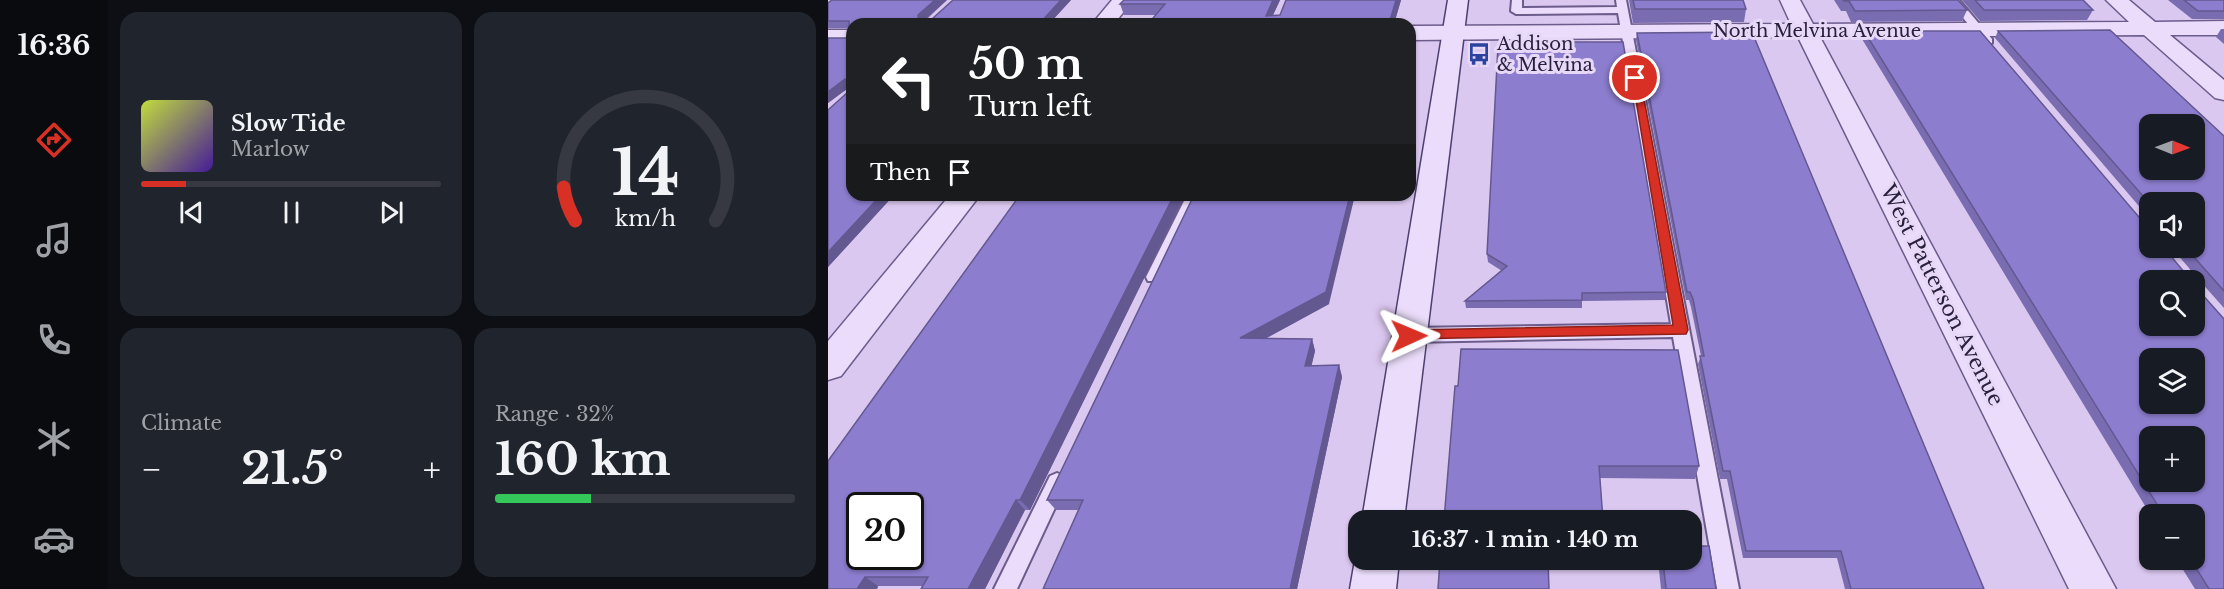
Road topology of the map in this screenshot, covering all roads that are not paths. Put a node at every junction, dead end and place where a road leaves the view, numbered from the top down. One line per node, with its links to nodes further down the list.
1 (1123, 0): 9 (street)
2 (1458, 0): 16 (street)
3 (1517, 0): 7 (lane)
4 (1790, 0): 13 (street, West Patterson Avenue)
5 (1953, 0): 12 (lane)
6 (2116, 0): 10 (street)
7 (1589, 5): 8 (lane)
8 (1622, 5): 14 (lane)
9 (1108, 18)
10 (2149, 28): 11 (street, North Melvina Avenue); 12 (street, North Melvina Avenue); 20 (street)
11 (2224, 28)
12 (1978, 29): 13 (street, North Melvina Avenue); 19 (lane)
13 (1806, 31): 14 (street, North Melvina Avenue); 33 (street, West Patterson Avenue)
14 (1627, 32): 16 (street, North Melvina Avenue); 24 (lane)
15 (1416, 33): 16 (street, North Melvina Avenue)
16 (1453, 33): 25 (street)
17 (828, 37): 18 (street)
18 (846, 37)
19 (1993, 47)
20 (2224, 93)
21 (961, 201): 26 (street)
22 (1191, 201): 23 (lane)
23 (1148, 291)
24 (1681, 330): 25 (lane); 32 (lane)
25 (1409, 336): 28 (street)
26 (828, 366)
27 (1066, 461): 30 (lane)
28 (1384, 510)
29 (1376, 570): 31 (street)
30 (1005, 589)
31 (1373, 589)
32 (1728, 589)
33 (2093, 589)

